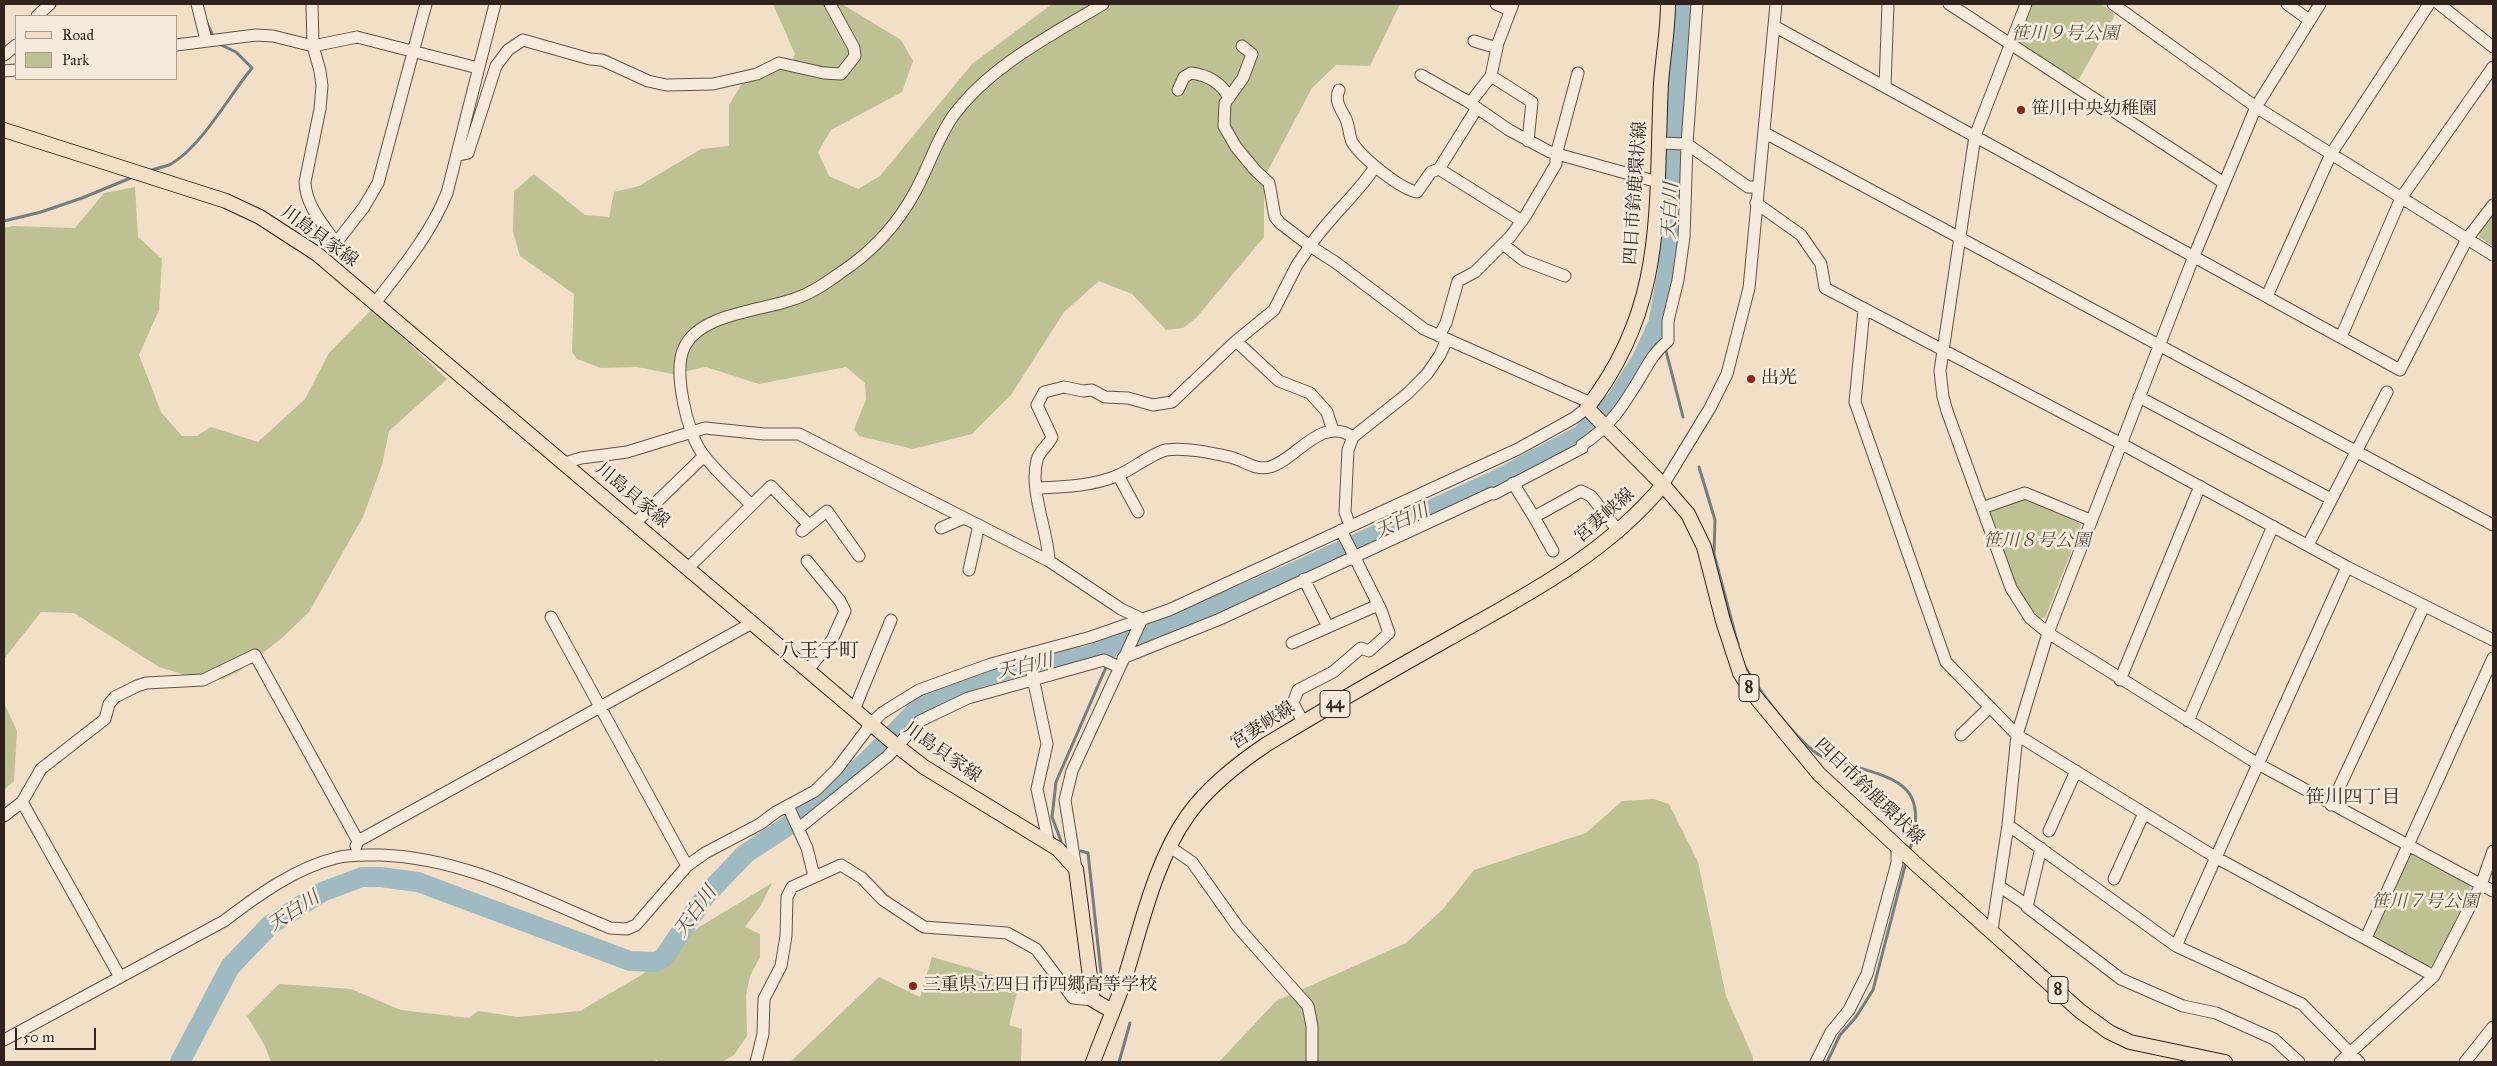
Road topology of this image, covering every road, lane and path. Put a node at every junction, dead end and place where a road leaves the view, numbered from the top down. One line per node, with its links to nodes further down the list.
1 (50, 4): 21 (street)
2 (197, 4): 24 (street)
3 (312, 4): 29 (street)
4 (426, 4): 33 (street)
5 (495, 4): 36 (street)
6 (830, 4): 53 (street)
7 (1103, 4): 83 (street)
8 (1496, 4): 20 (street)
9 (1668, 4): 50 (main road, 四日市鈴鹿環状線)
10 (1697, 4): 51 (street)
11 (1776, 4): 23 (street)
12 (1888, 4): 40 (street)
13 (1949, 4): 26 (street)
14 (2026, 4): 26 (street)
15 (2113, 4): 45 (street)
16 (2288, 4): 22 (street)
17 (2320, 4): 22 (street)
18 (2429, 4): 52 (street)
19 (2439, 4): 31 (street)
20 (1512, 7): 32 (street)
21 (38, 15)
22 (2309, 20): 45 (street)
23 (1774, 26): 40 (street); 47 (street)
24 (206, 40): 27 (street); 29 (street)
25 (1474, 41): 32 (street)
26 (2010, 43): 48 (street); 58 (street)
27 (178, 45)
28 (15, 46): 34 (street)
29 (313, 46): 33 (street); 33 (street)
30 (1242, 46): 43 (street)
31 (2493, 47)
32 (1497, 48): 39 (street)
33 (414, 51): 36 (street)
34 (4, 55)
35 (2493, 67): 60 (street)
36 (478, 68): 53 (street)
37 (1578, 73): 54 (street)
38 (1421, 75): 44 (street)
39 (1491, 76): 44 (street); 49 (street)
40 (1885, 86): 48 (street)
41 (1178, 90): 43 (street)
42 (1339, 90): 55 (street)
43 (1229, 98): 67 (street)
44 (1473, 105): 49 (street); 56 (street)
45 (2256, 107): 52 (street); 58 (street)
46 (4, 130): 72 (main road, 川島貝家線)
47 (1765, 133): 59 (street); 65 (street)
48 (1976, 136): 65 (street); 69 (street)
49 (1528, 141): 54 (street)
50 (1660, 143): 51 (street); 57 (main road, 四日市鈴鹿環状線)
51 (1687, 144): 59 (street); 82 (street)
52 (2331, 154): 60 (street); 71 (street)
53 (456, 155): 72 (street)
54 (1556, 155): 57 (street); 63 (street)
55 (1374, 167): 56 (street); 67 (street)
56 (1438, 169): 63 (street)
57 (1658, 182): 81 (main road, 四日市鈴鹿環状線)
58 (2224, 183): 69 (street)
59 (1758, 187): 61 (street)
60 (2401, 198): 64 (street); 75 (street)
61 (1756, 203): 73 (street); 92 (street)
62 (2493, 205): 64 (street)
63 (1522, 221): 66 (street)
64 (2467, 239): 68 (street); 75 (street)
65 (1960, 240): 77 (street); 78 (street)
66 (1503, 244): 70 (street); 74 (street)
67 (1310, 246): 74 (street); 76 (street)
68 (2493, 255)
69 (2194, 256): 71 (street); 77 (street)
70 (1565, 276)
71 (2267, 296): 75 (street)
72 (376, 303): 89 (main road, 川島貝家線)
73 (1864, 310): 78 (street); 136 (street)
74 (1443, 337): 81 (street); 85 (street)
75 (2341, 337)
76 (1236, 342): 84 (street); 94 (street)
77 (2159, 346): 80 (street); 87 (street)
78 (1942, 350): 86 (street); 97 (street)
79 (2387, 392): 87 (street)
80 (2139, 397): 86 (street); 95 (street)
81 (1589, 405): 82 (main road, 四日市鈴鹿環状線 / 8); 107 (street)
82 (1605, 426): 91 (street); 92 (main road, 四日市鈴鹿環状線 / 8)
83 (691, 431): 88 (street); 89 (street); 99 (street)
84 (1333, 431): 85 (street); 90 (street)
85 (1353, 437): 107 (street)
86 (2120, 443): 93 (street); 101 (street)
87 (2356, 451): 95 (street); 104 (street)
88 (704, 456): 96 (street); 102 (street)
89 (565, 464): 102 (main road, 川島貝家線)
90 (1118, 475): 94 (street); 98 (street)
91 (1513, 483): 100 (street); 112 (street)
92 (1663, 485): 108 (main road, 宮妻峡線 / 44); 159 (main road, 四日市鈴鹿環状線 / 8)
93 (2200, 486): 105 (street); 134 (street)
94 (1037, 488): 114 (street)
95 (2331, 499): 109 (street)
96 (752, 505): 111 (street); 116 (street)
97 (1982, 508): 101 (street); 126 (street)
98 (1138, 512)
99 (964, 518): 103 (street); 106 (street)
100 (1534, 518): 108 (street); 110 (street)
101 (2090, 520): 126 (street)
102 (635, 523): 116 (main road, 川島貝家線)
103 (979, 525): 114 (street); 117 (street)
104 (2493, 525)
105 (2273, 526): 109 (street); 138 (street)
106 (941, 528)
107 (1345, 530): 112 (street); 122 (street)
108 (1619, 532): 139 (main road, 宮妻峡線 / 44)
109 (2308, 545): 115 (street)
110 (1554, 551)
111 (859, 556)
112 (1354, 556): 118 (street); 119 (street)
113 (807, 561): 132 (street)
114 (1049, 561): 122 (street)
115 (2347, 566): 120 (street); 144 (street)
116 (688, 568): 124 (main road, 川島貝家線)
117 (969, 570)
118 (1304, 579): 125 (street); 131 (street)
119 (1378, 605): 125 (street); 139 (street)
120 (2424, 606): 127 (street); 147 (street)
121 (551, 617): 135 (street)
122 (1142, 619): 129 (street); 131 (street)
123 (891, 620): 137 (street)
124 (752, 623): 132 (main road, 川島貝家線); 135 (street)
125 (1328, 627): 128 (street)
126 (2048, 633): 134 (street); 142 (street)
127 (2493, 640)
128 (1292, 643)
129 (1029, 655): 133 (street); 140 (street)
130 (2493, 658): 156 (street)
131 (1115, 663): 133 (street); 164 (street)
132 (808, 670): 137 (main road, 川島貝家線)
133 (1034, 680): 143 (street); 155 (street)
134 (2120, 680): 138 (street)
135 (600, 707): 154 (street); 163 (street)
136 (1990, 708): 141 (street); 142 (street)
137 (854, 710): 140 (main road, 川島貝家線)
138 (2188, 721): 144 (street)
139 (1303, 722): 157 (main road, 宮妻峡線 / 44)
140 (871, 724): 143 (main road, 川島貝家線); 148 (street)
141 (1961, 735)
142 (2018, 735): 145 (street); 151 (street)
143 (897, 746): 152 (street); 155 (main road, 川島貝家線)
144 (2258, 764): 147 (street); 162 (street)
145 (2076, 771): 149 (street); 153 (street)
146 (22, 802): 150 (street); 154 (street); 175 (street)
147 (2331, 805): 156 (street)
148 (788, 806): 152 (street); 163 (street)
149 (2144, 813): 162 (street); 166 (street)
150 (4, 816)
151 (2008, 825): 158 (street); 168 (street)
152 (799, 828): 165 (street)
153 (2048, 831)
154 (358, 841): 161 (street)
155 (1049, 844): 164 (main road, 川島貝家線)
156 (2407, 846): 167 (street); 172 (street)
157 (1170, 847): 177 (main road, 宮妻峡線 / 44); 183 (street)
158 (2040, 848): 170 (street); 173 (street)
159 (1899, 849): 171 (main road, 四日市鈴鹿環状線 / 8); 184 (street)
160 (2493, 851): 167 (street)
161 (352, 855): 163 (street); 175 (street)
162 (2215, 857): 172 (street); 173 (street)
163 (687, 866)
164 (1076, 869): 176 (main road)
165 (814, 876): 176 (street); 181 (street)
166 (2114, 879)
167 (2481, 885): 169 (street); 174 (street)
168 (1999, 886): 170 (street); 171 (street)
169 (2493, 891)
170 (2027, 905): 186 (street)
171 (1992, 930): 185 (main road, 四日市鈴鹿環状線 / 8)
172 (2366, 938): 174 (street)
173 (2176, 946): 180 (street)
174 (2434, 976): 180 (street)
175 (120, 977): 179 (street)
176 (1093, 1000): 177 (main road)
177 (1112, 1011): 182 (main road, 宮妻峡線 / 44)
178 (2493, 1027): 189 (street)
179 (4, 1040)
180 (2350, 1054): 187 (street); 188 (street)
181 (756, 1062)
182 (1093, 1062)
183 (1312, 1062)
184 (1816, 1062)
185 (2225, 1062)
186 (2299, 1062)
187 (2340, 1062)
188 (2359, 1062)
189 (2465, 1062)

